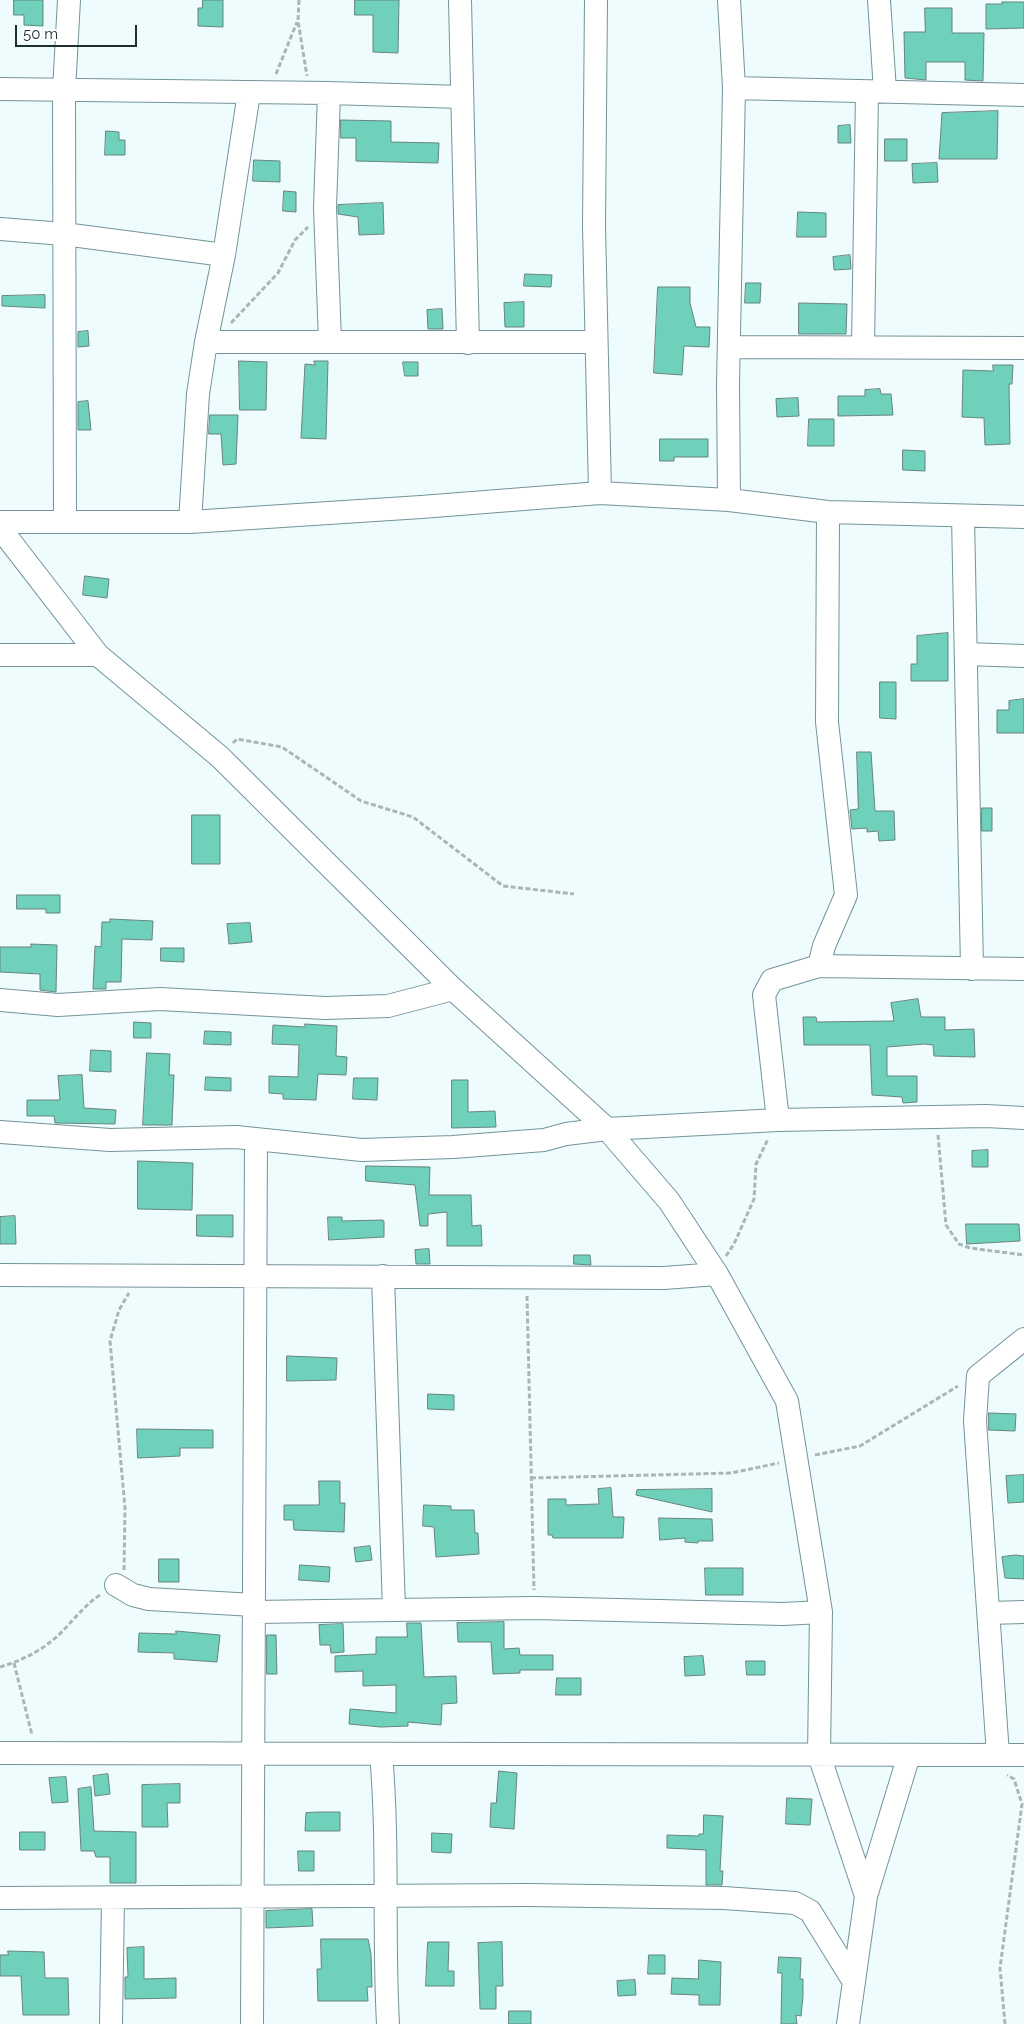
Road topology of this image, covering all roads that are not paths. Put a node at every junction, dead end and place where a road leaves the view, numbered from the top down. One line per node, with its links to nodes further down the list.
1 (69, 0): 8 (street)
2 (460, 0): 13 (street)
3 (596, 0): 19 (street)
4 (729, 0): 6 (street)
5 (879, 0): 9 (street)
6 (734, 88): 9 (street); 22 (street)
7 (0, 89): 8 (street)
8 (64, 90): 10 (street); 15 (street)
9 (876, 91): 12 (street); 21 (street)
10 (254, 93): 11 (street); 16 (street)
11 (329, 93): 13 (street); 17 (street)
12 (1024, 96)
13 (462, 97): 20 (street)
14 (0, 229): 15 (street)
15 (64, 234): 16 (street); 30 (street)
16 (224, 255): 18 (street)
17 (330, 341): 18 (street); 20 (street)
18 (206, 342): 31 (street)
19 (596, 342): 20 (street); 24 (street)
20 (468, 343)
21 (863, 346): 22 (street); 23 (street)
22 (729, 347): 25 (street)
23 (1024, 348)
24 (600, 493): 25 (street); 31 (street)
25 (729, 500): 26 (street)
26 (828, 512): 27 (street); 37 (street)
27 (963, 516): 28 (street); 34 (street)
28 (1024, 517)
29 (0, 522): 30 (street)
30 (65, 522): 31 (street)
31 (190, 522)
32 (0, 528): 35 (street)
33 (0, 654): 35 (street)
34 (966, 654): 36 (street); 38 (street)
35 (98, 655): 40 (street)
36 (1024, 656)
37 (819, 966): 38 (street); 43 (street)
38 (972, 969): 39 (street)
39 (1024, 970)
40 (453, 989): 41 (street); 44 (street)
41 (0, 1000)
42 (1024, 1118): 43 (street)
43 (778, 1120): 44 (street)
44 (607, 1129): 46 (street); 47 (street)
45 (0, 1132): 46 (street)
46 (256, 1139): 49 (street)
47 (717, 1274): 50 (street); 55 (street)
48 (0, 1275): 49 (street)
49 (256, 1276): 50 (street); 53 (street)
50 (383, 1276): 54 (street)
51 (1024, 1339): 56 (street)
52 (116, 1585): 53 (street)
53 (254, 1608): 54 (street); 59 (street)
54 (394, 1610): 55 (street)
55 (821, 1612): 61 (street)
56 (989, 1612): 57 (street); 64 (street)
57 (1024, 1612)
58 (0, 1753): 59 (street)
59 (253, 1753): 60 (street); 66 (street)
60 (381, 1754): 61 (street); 65 (street)
61 (819, 1755): 62 (street); 67 (street)
62 (909, 1755): 64 (street); 67 (street)
63 (1024, 1755): 64 (street)
64 (1002, 1765)
65 (386, 1895): 66 (street); 70 (street); 73 (street)
66 (253, 1896): 69 (street); 72 (street)
67 (866, 1896): 70 (street)
68 (0, 1898): 69 (street)
69 (113, 1898): 71 (street)
70 (854, 1982): 74 (street)
71 (111, 2024)
72 (252, 2024)
73 (388, 2024)
74 (848, 2024)

